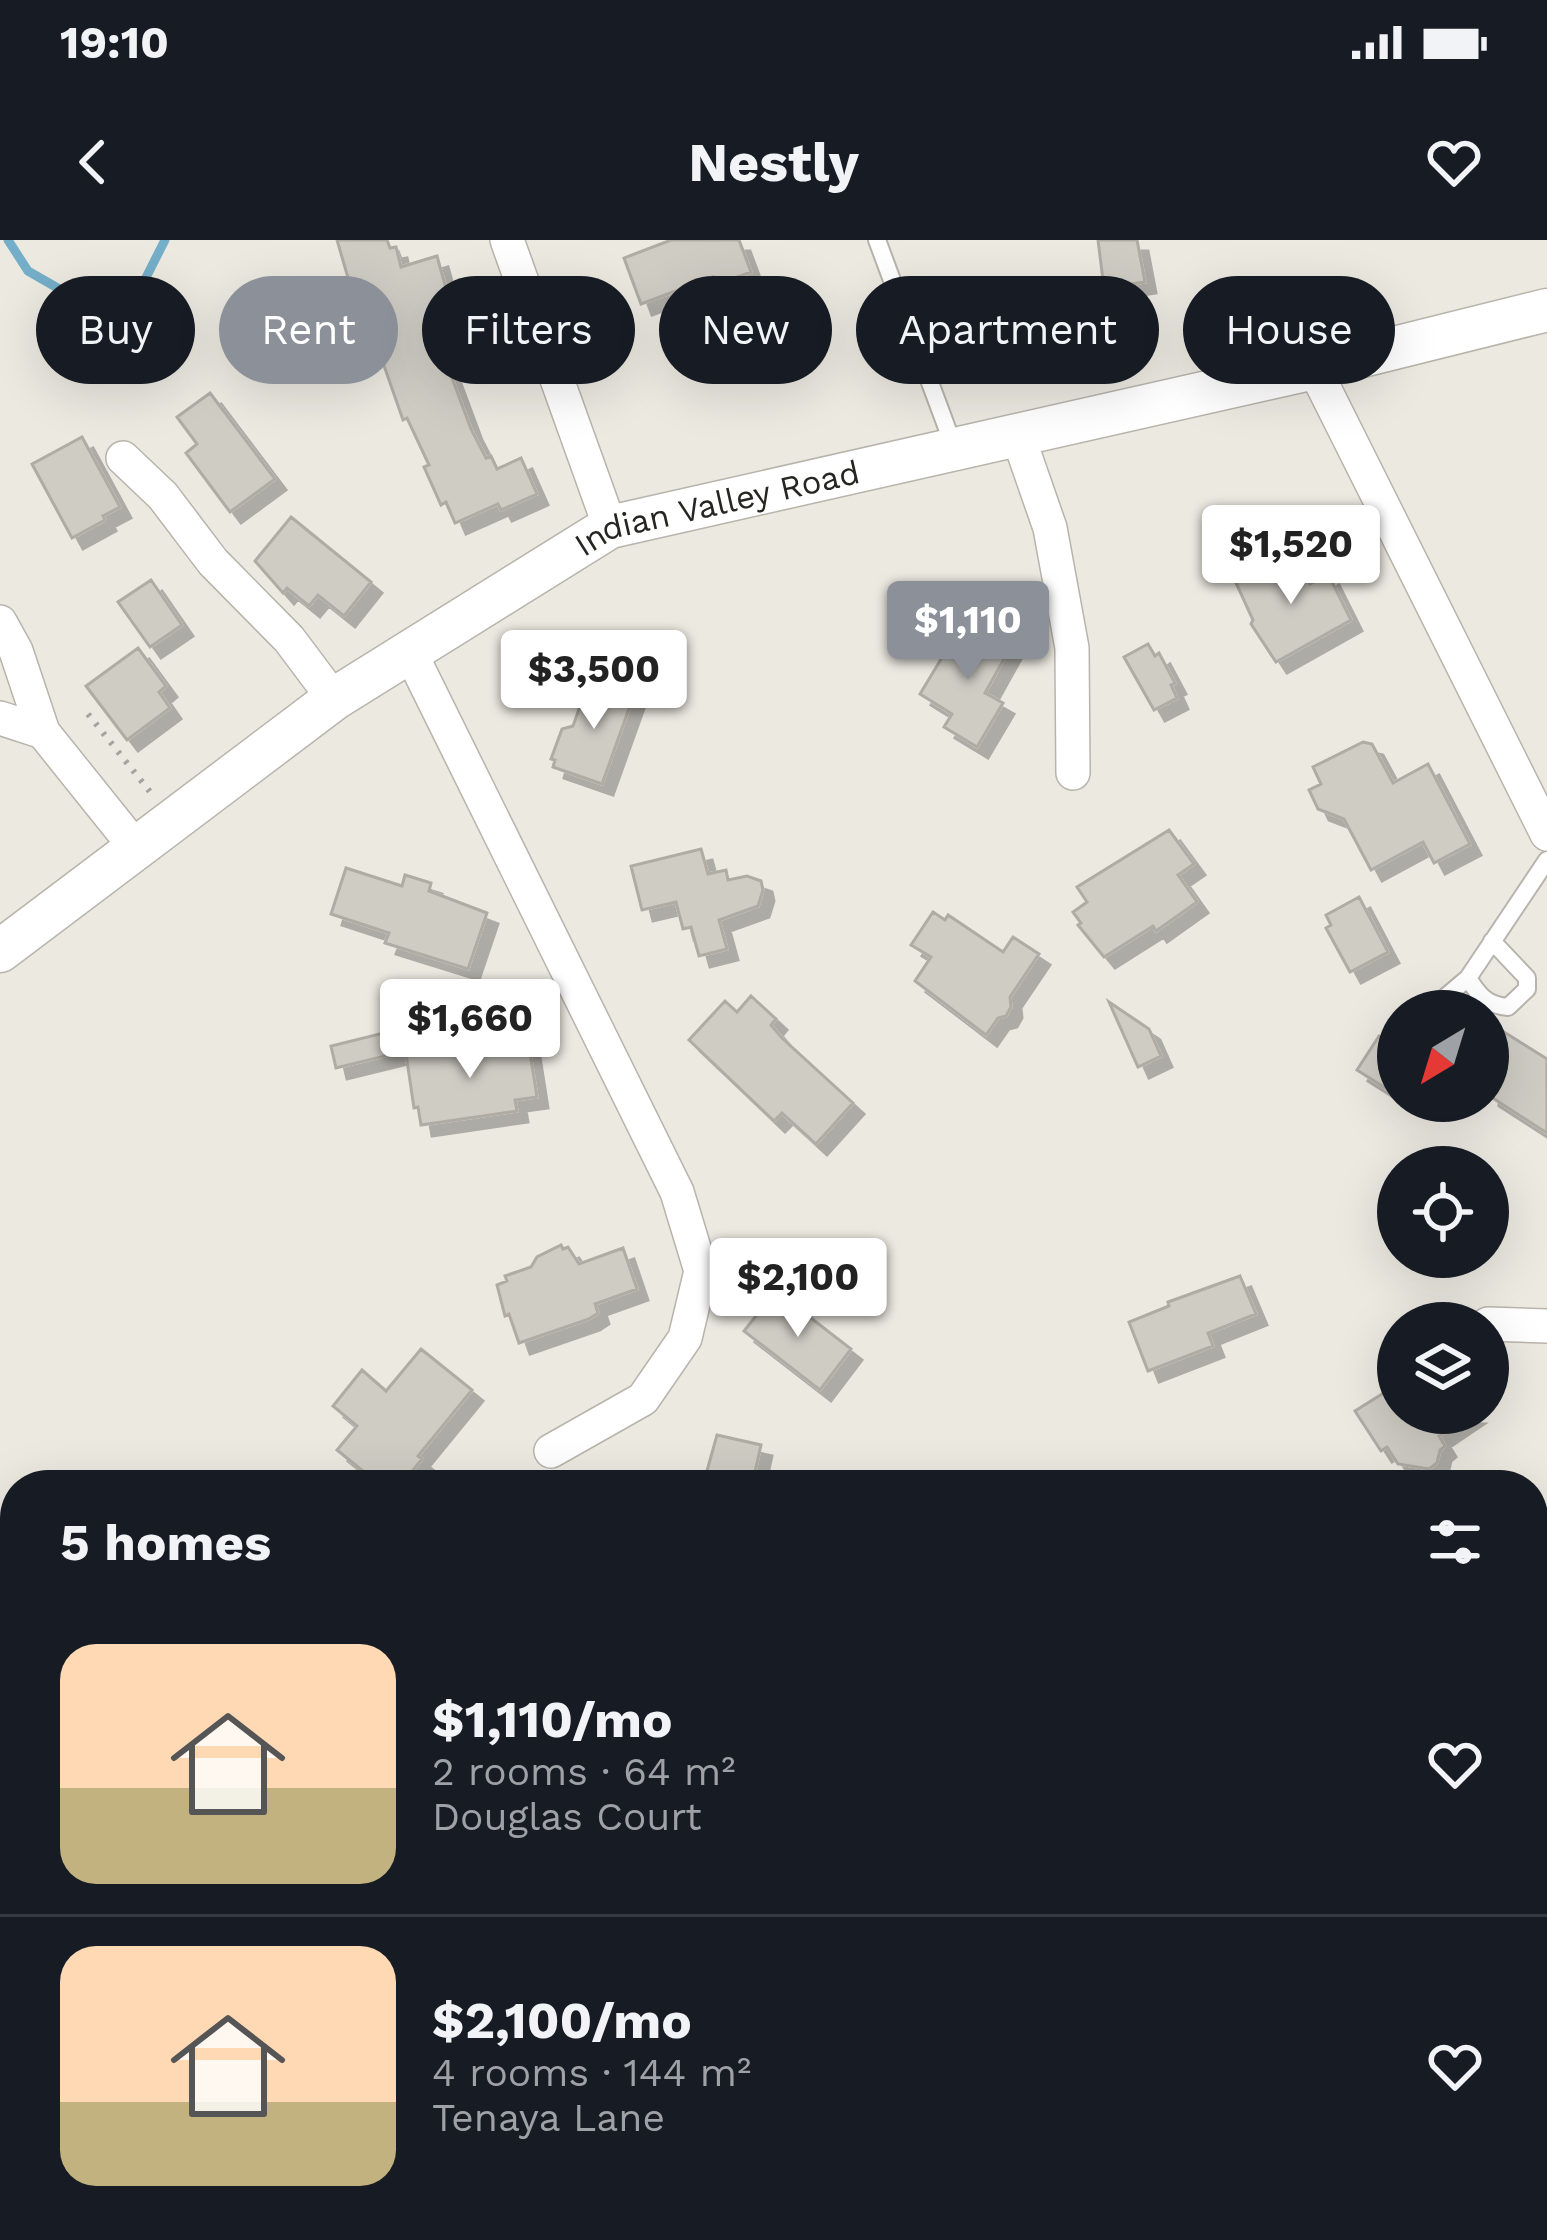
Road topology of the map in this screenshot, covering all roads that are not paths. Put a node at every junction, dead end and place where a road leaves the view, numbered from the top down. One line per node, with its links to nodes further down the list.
1 (507, 240): 10 (street)
2 (877, 240): 8 (lane)
3 (1547, 310): 4 (street, Indian Valley Road)
4 (1395, 348)
5 (1241, 384): 7 (street, Indian Valley Road)
6 (1322, 384): 17 (street)
7 (1018, 433): 8 (street, Indian Valley Road); 16 (street)
8 (954, 448): 10 (street, Indian Valley Road)
9 (123, 458): 13 (street)
10 (610, 527): 12 (street, Indian Valley Road)
11 (0, 622): 15 (street)
12 (409, 650): 13 (street, Indian Valley Road); 25 (street)
13 (334, 699): 18 (street, Indian Valley Road)
14 (0, 718): 15 (street)
15 (43, 732): 18 (street)
16 (1072, 773)
17 (1546, 838): 19 (lane)
18 (136, 848): 20 (street, Indian Valley Road)
19 (1492, 940): 21 (lane); 21 (lane)
20 (0, 951)
21 (1468, 978): 22 (lane)
22 (1454, 990)
23 (1509, 1325): 24 (street)
24 (1547, 1326)
25 (551, 1451)

